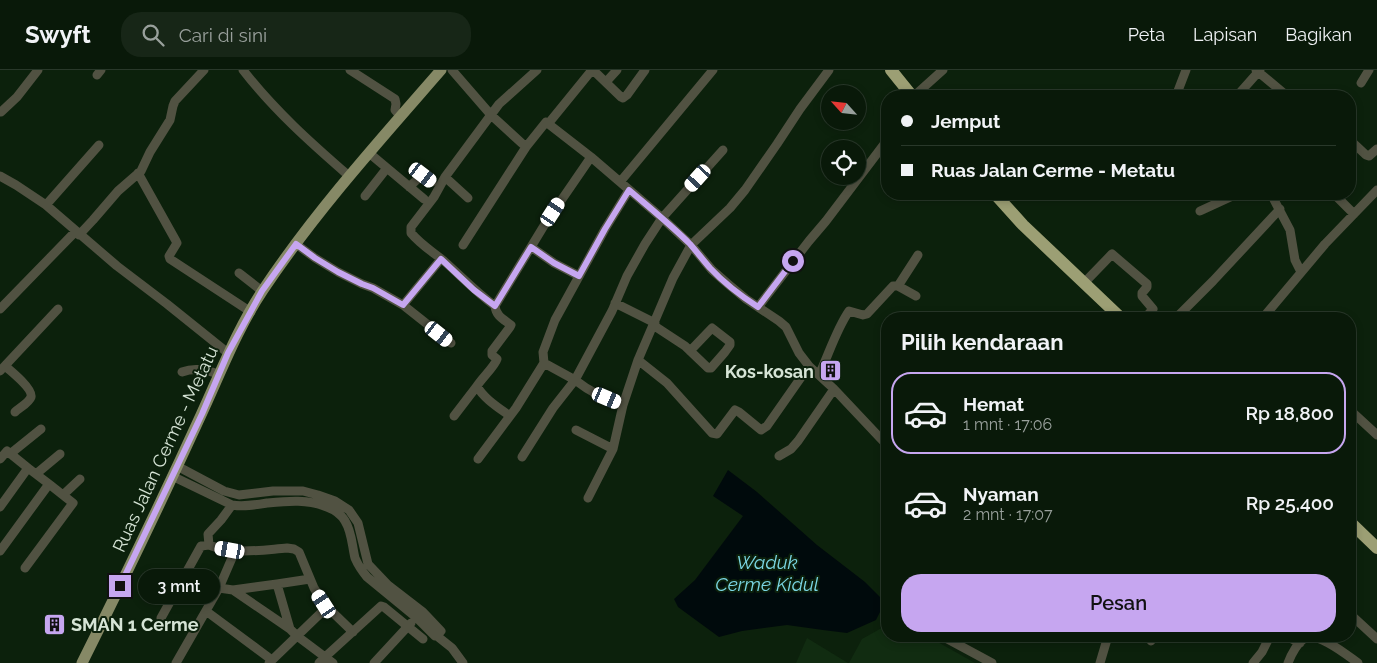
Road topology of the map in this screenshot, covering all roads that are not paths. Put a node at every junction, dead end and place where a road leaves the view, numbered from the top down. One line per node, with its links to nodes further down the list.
1 (38, 70): 25 (street)
2 (204, 70): 38 (street)
3 (243, 70): 40 (street)
4 (350, 70): 27 (street)
5 (442, 70): 27 (main road, Ruas Jalan Cerme - Metatu)
6 (452, 70): 26 (street)
7 (536, 70): 26 (street)
8 (592, 70): 18 (street); 28 (street)
9 (617, 70): 18 (street)
10 (645, 70): 18 (street)
11 (712, 70): 43 (street)
12 (828, 70): 62 (street)
13 (891, 70): 20 (highway)
14 (943, 70): 21 (street)
15 (1186, 70): 22 (street)
16 (1369, 70): 19 (street)
17 (1258, 71): 23 (street); 24 (street)
18 (606, 82)
19 (1361, 83)
20 (908, 90)
21 (920, 90)
22 (1178, 90)
23 (1242, 90)
24 (1279, 90)
25 (1, 112)
26 (491, 115): 31 (street); 41 (street)
27 (401, 117): 35 (main road, Ruas Jalan Cerme - Metatu)
28 (548, 124): 31 (street); 36 (street)
29 (99, 145): 54 (street)
30 (1356, 146): 33 (street)
31 (526, 148): 61 (street)
32 (881, 148): 76 (street)
33 (1377, 149)
34 (723, 150): 58 (street)
35 (369, 153): 37 (street); 40 (main road, Ruas Jalan Cerme - Metatu)
36 (591, 157): 43 (street); 63 (street)
37 (387, 168): 44 (street); 47 (street)
38 (138, 173): 59 (street); 79 (street)
39 (0, 176): 54 (street)
40 (349, 176): 60 (main road, Ruas Jalan Cerme - Metatu)
41 (445, 177): 48 (street); 65 (street)
42 (432, 182): 44 (street)
43 (620, 182): 45 (street)
44 (410, 187): 49 (street)
45 (629, 190): 58 (street); 68 (street)
46 (1377, 190): 57 (street)
47 (365, 196)
48 (468, 198)
49 (424, 199)
50 (1001, 200): 69 (highway)
51 (1221, 200): 56 (street)
52 (1275, 200): 55 (street)
53 (1340, 200): 57 (street)
54 (46, 205): 59 (street)
55 (1280, 209): 66 (street); 82 (street)
56 (1200, 211)
57 (1354, 214): 66 (street)
58 (662, 218): 62 (street); 73 (street)
59 (77, 233): 78 (street); 87 (street)
60 (296, 244): 71 (main road, Ruas Jalan Cerme - Metatu); 74 (street)
61 (463, 245)
62 (691, 245): 76 (street); 84 (street)
63 (531, 247): 68 (street); 75 (street)
64 (918, 255): 70 (street)
65 (441, 259): 74 (street); 75 (street)
66 (1301, 272): 83 (street)
67 (238, 274): 71 (street)
68 (579, 276): 89 (street)
69 (1084, 283): 80 (highway); 81 (street)
70 (898, 286): 72 (street); 94 (street)
71 (262, 291): 79 (main road, Ruas Jalan Cerme - Metatu)
72 (916, 296)
73 (615, 304): 84 (street); 95 (street)
74 (403, 305): 85 (street)
75 (495, 306): 96 (street)
76 (758, 307): 90 (street)
77 (58, 309): 91 (street)
78 (0, 310)
79 (251, 312): 87 (main road, Ruas Jalan Cerme - Metatu)
80 (1115, 312)
81 (1150, 312)
82 (1182, 312)
83 (1268, 312)
84 (654, 324): 86 (street); 88 (street)
85 (451, 343)
86 (690, 351): 86 (street)
87 (228, 353): 93 (main road, Ruas Jalan Cerme - Metatu)
88 (638, 360): 90 (street); 98 (street)
89 (544, 363): 95 (street); 101 (street)
90 (809, 366): 94 (street)
91 (2, 368): 99 (street)
92 (182, 372): 93 (street)
93 (219, 374): 115 (main road, Ruas Jalan Cerme - Metatu)
94 (819, 375): 97 (street)
95 (575, 380): 98 (street); 111 (street)
96 (477, 386): 100 (street); 101 (street)
97 (834, 389): 106 (street); 110 (street)
98 (624, 405): 107 (street)
99 (16, 412)
100 (454, 416)
101 (510, 416): 113 (street)
102 (1356, 416): 105 (street)
103 (41, 429): 108 (street)
104 (576, 430): 107 (street)
105 (1377, 435)
106 (881, 439)
107 (613, 449): 123 (street)
108 (10, 454): 112 (street); 114 (street)
109 (60, 454): 114 (street)
110 (779, 456)
111 (522, 458)
112 (0, 459)
113 (478, 459)
114 (32, 471): 117 (street); 121 (street)
115 (175, 471): 120 (street); 126 (street); 157 (main road, Ruas Jalan Cerme - Metatu)
116 (80, 479): 122 (street)
117 (49, 484): 122 (street); 132 (street)
118 (0, 488): 121 (street)
119 (285, 491): 120 (street); 124 (street); 128 (street)
120 (270, 492): 125 (street)
121 (9, 494): 127 (street)
122 (63, 495): 134 (street)
123 (588, 498)
124 (286, 502): 125 (street); 128 (street)
125 (271, 503): 126 (street)
126 (232, 505): 130 (street)
127 (0, 507)
128 (345, 512): 141 (street)
129 (1356, 528): 131 (highway)
130 (209, 545): 133 (street); 142 (street)
131 (1376, 546)
132 (0, 551)
133 (235, 551): 135 (street); 137 (street)
134 (25, 568)
135 (310, 579): 136 (street); 139 (street)
136 (277, 584): 138 (street); 145 (street)
137 (219, 588): 138 (street); 140 (street)
138 (233, 590): 145 (street)
139 (327, 607): 146 (street); 147 (street)
140 (206, 611): 156 (street); 158 (street)
141 (420, 615): 144 (street); 161 (street)
142 (161, 618)
143 (1356, 620): 149 (street)
144 (408, 626): 146 (street); 148 (street); 160 (street)
145 (290, 629): 147 (street)
146 (353, 632): 155 (street)
147 (297, 636): 155 (street); 156 (street)
148 (423, 639)
149 (1377, 639)
150 (953, 642): 162 (street)
151 (1106, 642): 163 (street)
152 (1267, 642): 164 (street)
153 (1326, 642): 166 (street)
154 (1300, 643): 165 (street)
155 (322, 660): 159 (street)
156 (271, 662)
157 (82, 663)
158 (176, 663)
159 (333, 663)
160 (374, 663)
161 (463, 663)
162 (992, 663)
163 (1100, 663)
164 (1253, 663)
165 (1288, 663)
166 (1358, 663)

